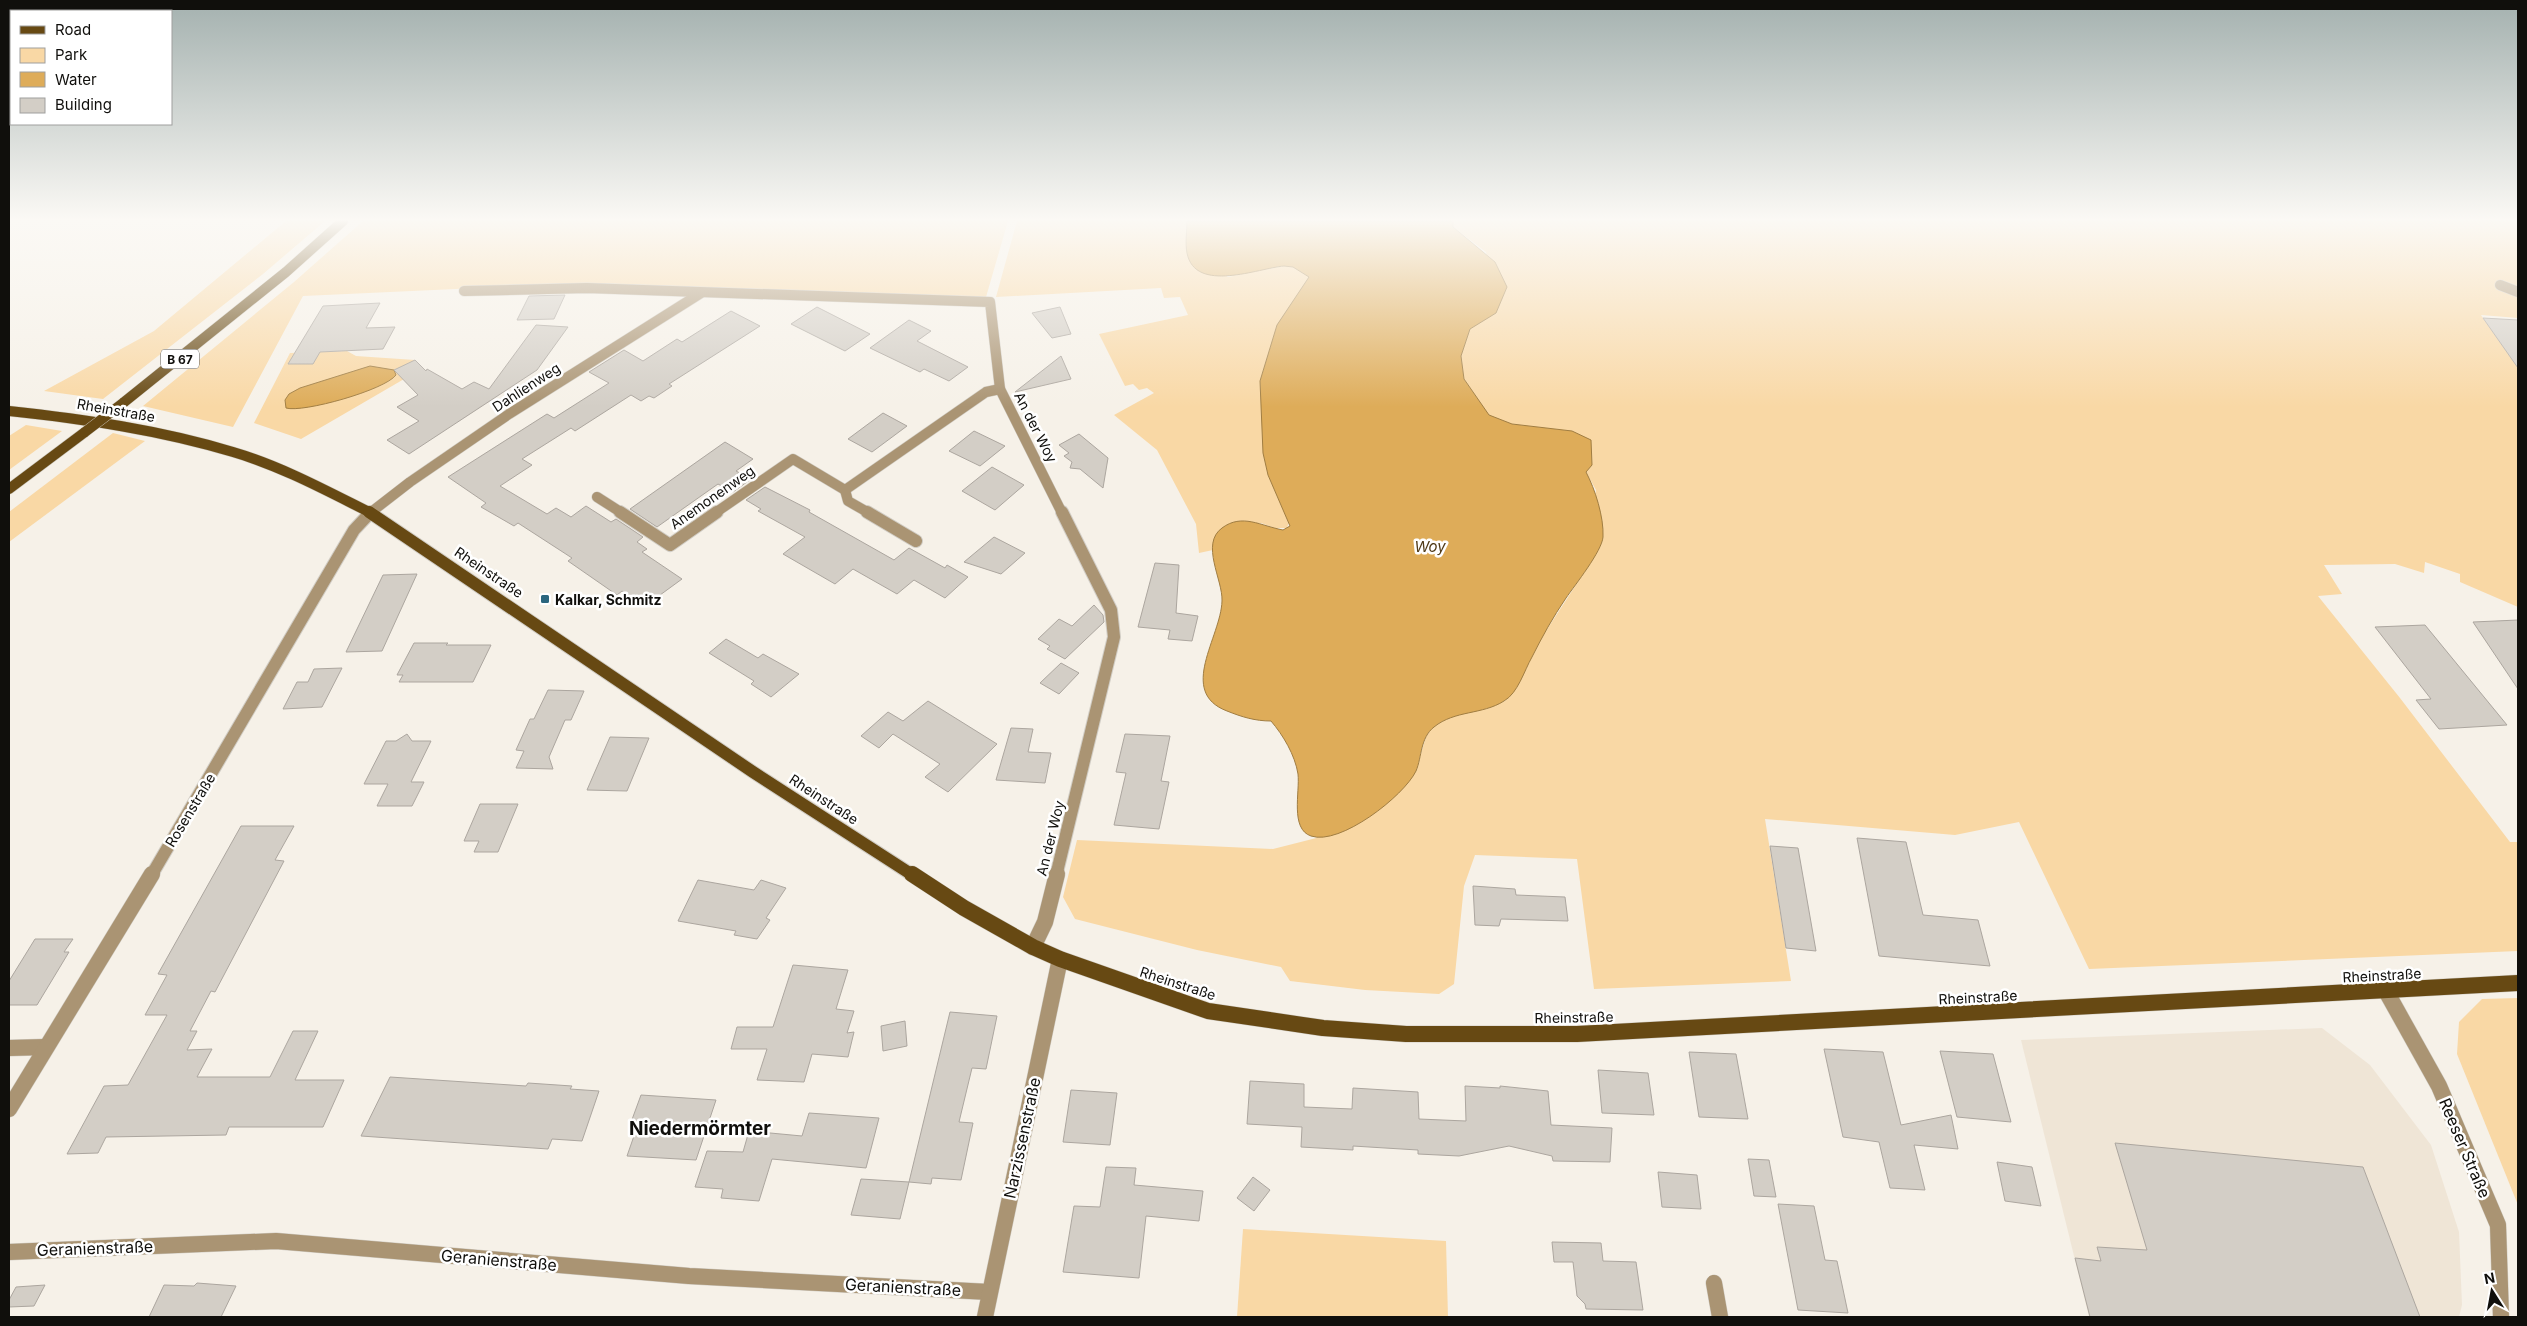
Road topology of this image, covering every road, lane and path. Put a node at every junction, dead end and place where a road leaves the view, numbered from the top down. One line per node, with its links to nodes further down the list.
1 (273, 283): 8 (main road, B 67, bridge)
2 (2500, 285): 4 (street)
3 (464, 292): 5 (street, An der Woy)
4 (2518, 292)
5 (701, 293): 6 (street, An der Woy); 11 (street, Dahlienweg)
6 (1000, 389): 9 (street); 13 (street, An der Woy)
7 (9, 411): 11 (main road, Rheinstraße)
8 (9, 489)
9 (846, 490): 10 (street, Anemonenweg); 12 (street, Anemonenweg)
10 (597, 497)
11 (371, 512): 13 (main road, Rheinstraße); 17 (street, Rosenstraße)
12 (916, 541)
13 (1033, 947): 14 (main road, Rheinstraße)
14 (1060, 959): 16 (main road, Rheinstraße); 22 (street, Narzissenstraße)
15 (2518, 983): 16 (main road, Rheinstraße)
16 (2386, 991): 25 (street, Reeser Straße)
17 (46, 1047): 18 (street); 19 (street, Rosenstraße)
18 (9, 1048)
19 (9, 1109)
20 (9, 1252): 22 (street, Geranienstraße)
21 (1714, 1283): 24 (street)
22 (989, 1292): 23 (street, Narzissenstraße)
23 (985, 1317)
24 (1720, 1317)
25 (2501, 1317)

